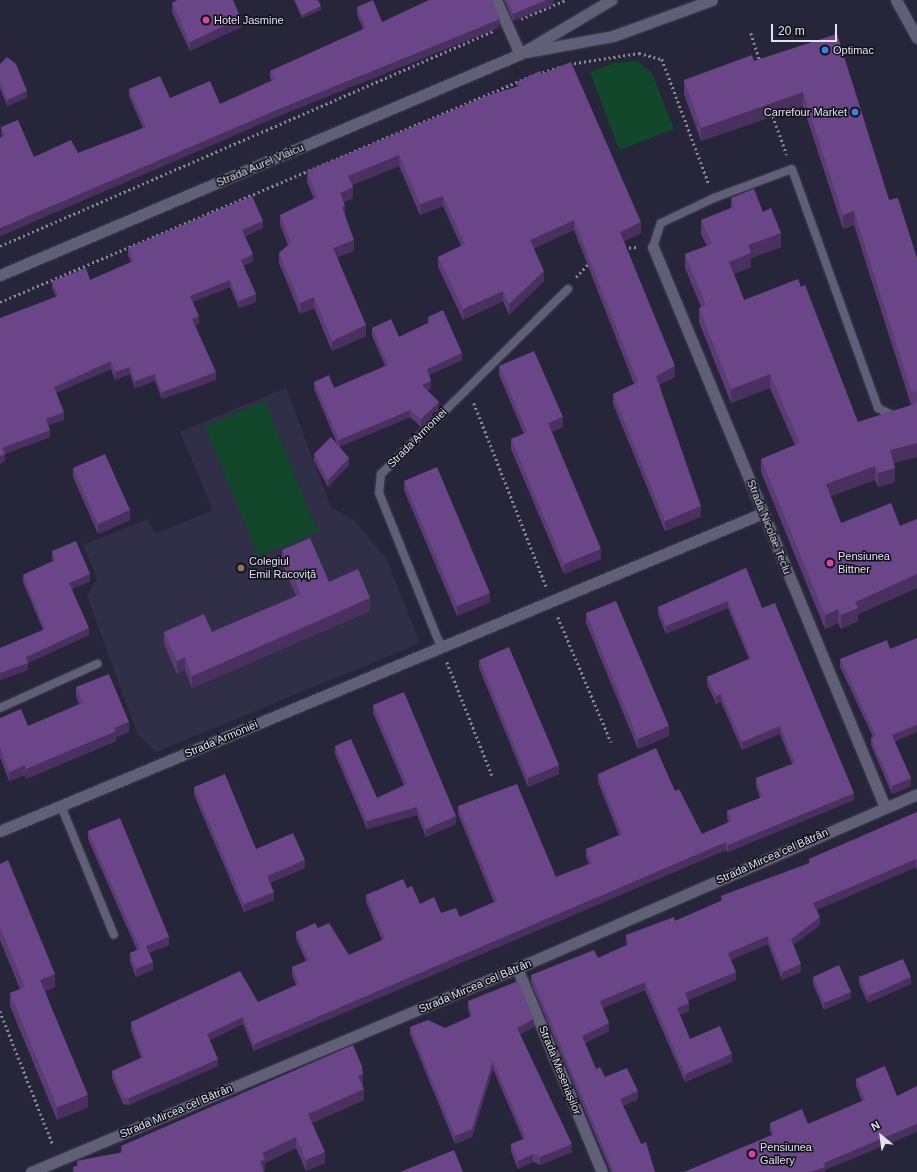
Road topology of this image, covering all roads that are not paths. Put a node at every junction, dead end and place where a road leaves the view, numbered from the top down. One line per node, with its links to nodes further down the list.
1 (496, 0): 6 (street)
2 (611, 0): 6 (street, Strada Aurel Vlaicu)
3 (712, 0): 6 (street, Strada Aurel Vlaicu)
4 (896, 0): 5 (street)
5 (917, 38)
6 (520, 54): 8 (street, Strada Aurel Vlaicu)
7 (653, 247): 10 (lane); 11 (street, Strada Nicolae Teclu)
8 (0, 274)
9 (568, 289): 12 (lane, Strada Armoniei)
10 (917, 409)
11 (763, 513): 12 (street, Strada Armoniei); 17 (street, Strada Nicolae Teclu)
12 (441, 647): 16 (street, Strada Armoniei)
13 (97, 664): 14 (lane)
14 (0, 708)
15 (917, 794): 17 (street, Strada Mircea cel Bătrân)
16 (61, 806): 18 (street, Strada Armoniei); 19 (lane)
17 (885, 807): 20 (street, Strada Mircea cel Bătrân)
18 (0, 832)
19 (114, 935)
20 (517, 968): 21 (street, Strada Mircea cel Bătrân); 22 (street, Strada Meseriașilor)
21 (30, 1172)
22 (602, 1172)

